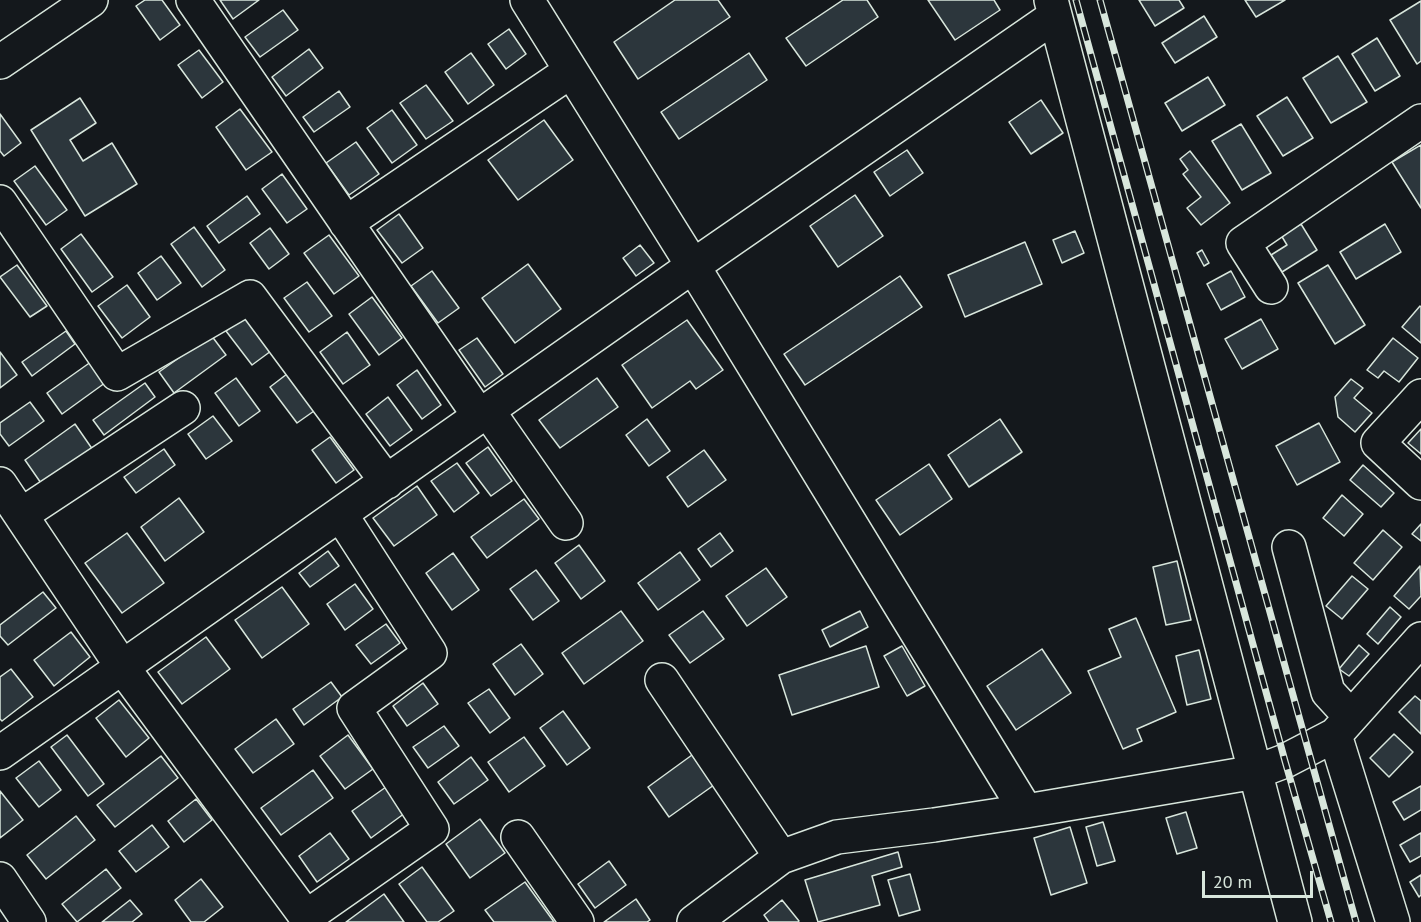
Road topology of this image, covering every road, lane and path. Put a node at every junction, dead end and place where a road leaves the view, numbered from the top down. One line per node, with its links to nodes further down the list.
1 (91, 0): 5 (street)
2 (193, 0): 9 (street)
3 (527, 0): 6 (street)
4 (1053, 8): 10 (street); 27 (street)
5 (0, 62)
6 (571, 71): 9 (street); 10 (street)
7 (1421, 121): 11 (street)
8 (0, 202): 15 (street)
9 (346, 223): 14 (street)
10 (693, 266): 14 (street); 28 (street)
11 (1271, 287)
12 (1421, 396): 16 (street)
13 (183, 408): 18 (street)
14 (484, 414): 15 (street); 20 (street)
15 (387, 482): 19 (street)
16 (1421, 483)
17 (0, 484): 18 (street)
18 (21, 514): 23 (street)
19 (341, 515): 23 (street); 32 (street)
20 (566, 523)
21 (1289, 547): 25 (street)
22 (1421, 639): 25 (street)
23 (123, 668): 26 (street); 32 (street)
24 (662, 680): 30 (street)
25 (1343, 726): 27 (street); 37 (street)
26 (0, 753)
27 (1256, 772): 28 (street); 36 (street)
28 (1026, 812): 30 (street)
29 (518, 837): 34 (street)
30 (781, 857): 35 (street)
31 (0, 879): 33 (street)
32 (308, 920)
33 (29, 922)
34 (577, 922)
35 (694, 922)
36 (1295, 922)
37 (1393, 922)

